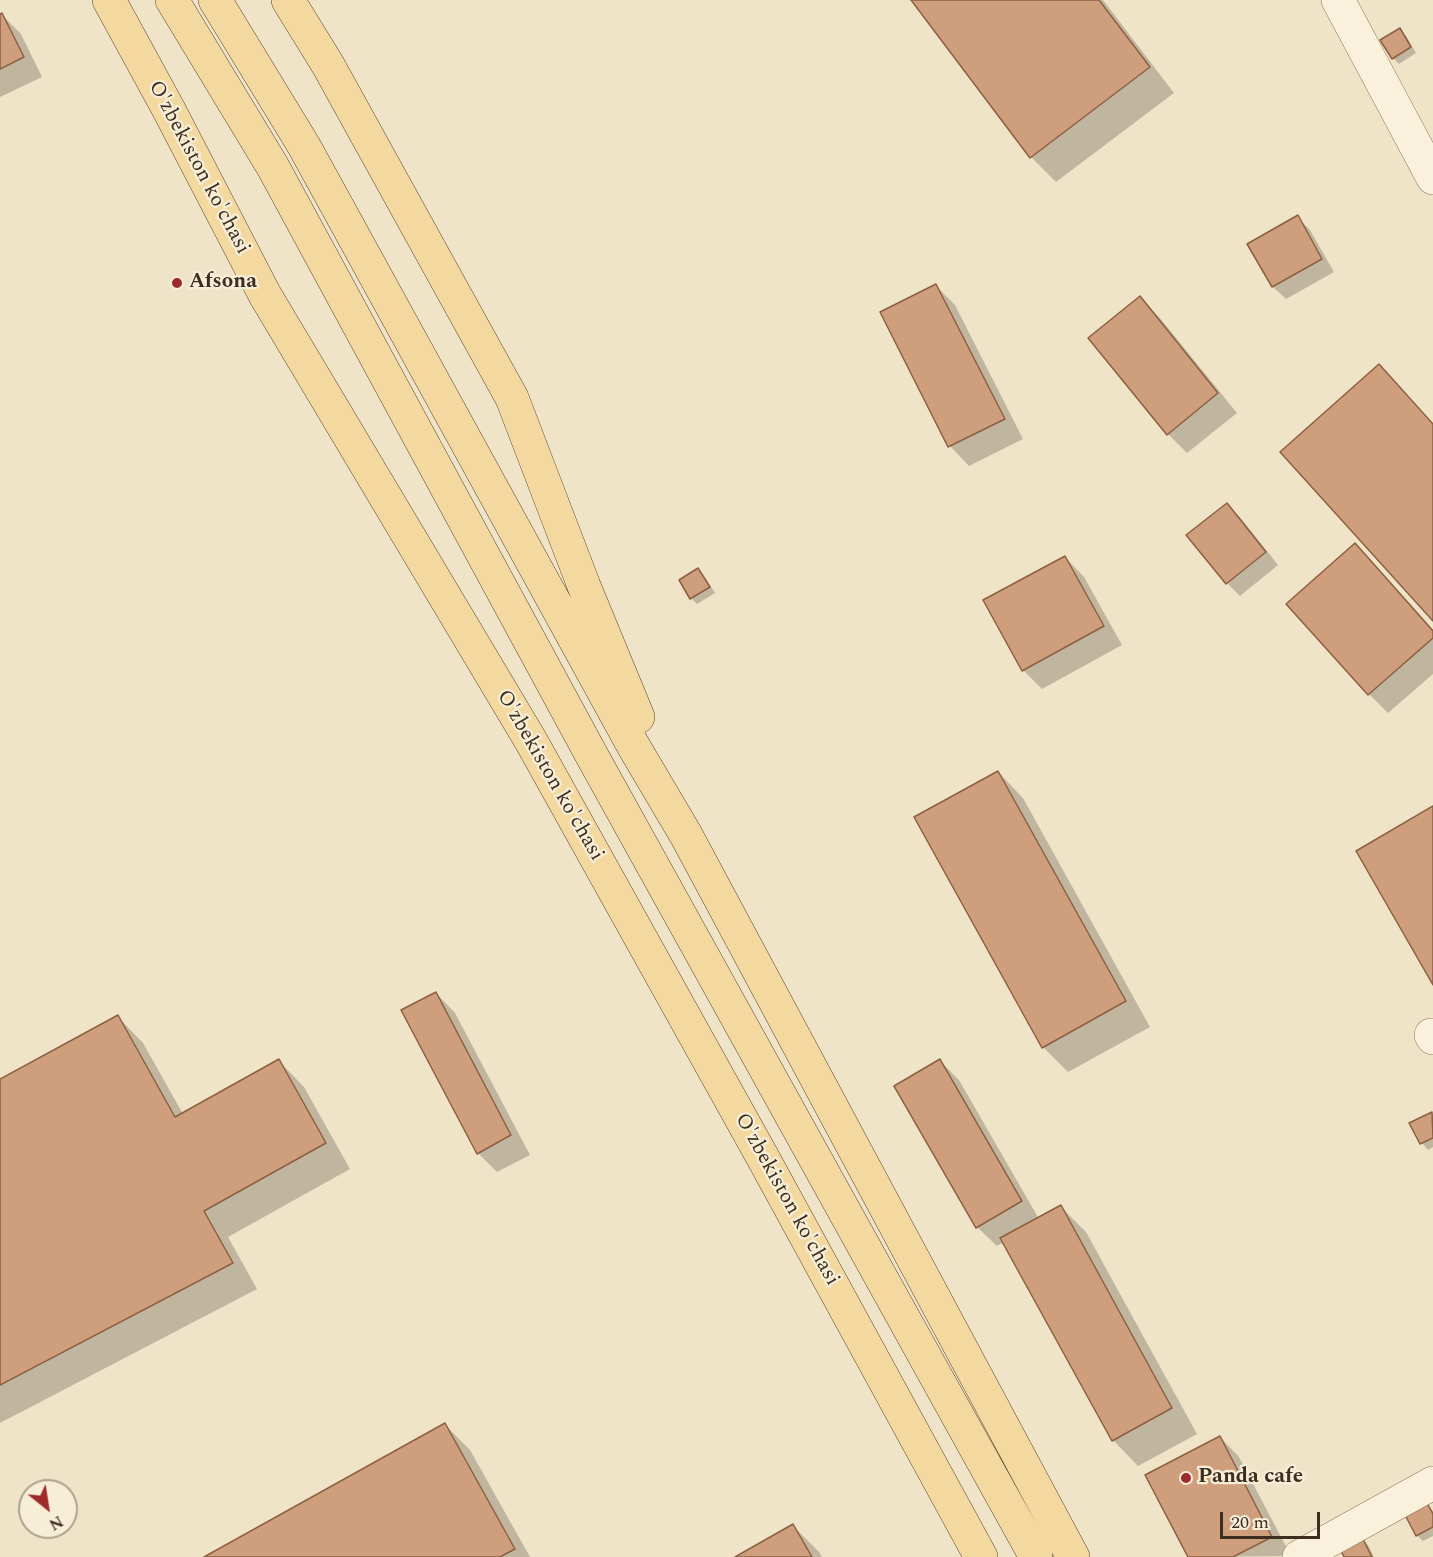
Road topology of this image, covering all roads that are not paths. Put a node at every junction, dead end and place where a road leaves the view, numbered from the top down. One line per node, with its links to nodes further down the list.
1 (108, 0): 7 (main road, O'zbekiston ko'chasi)
2 (172, 0): 8 (main road)
3 (215, 0): 9 (main road)
4 (288, 0): 9 (main road)
5 (1338, 0): 6 (street)
6 (1433, 177)
7 (531, 741): 8 (main road); 11 (main road, O'zbekiston ko'chasi)
8 (591, 754): 12 (main road)
9 (686, 835): 13 (main road)
10 (1433, 1483): 14 (street)
11 (981, 1557)
12 (1036, 1557)
13 (1073, 1557)
14 (1299, 1557)

